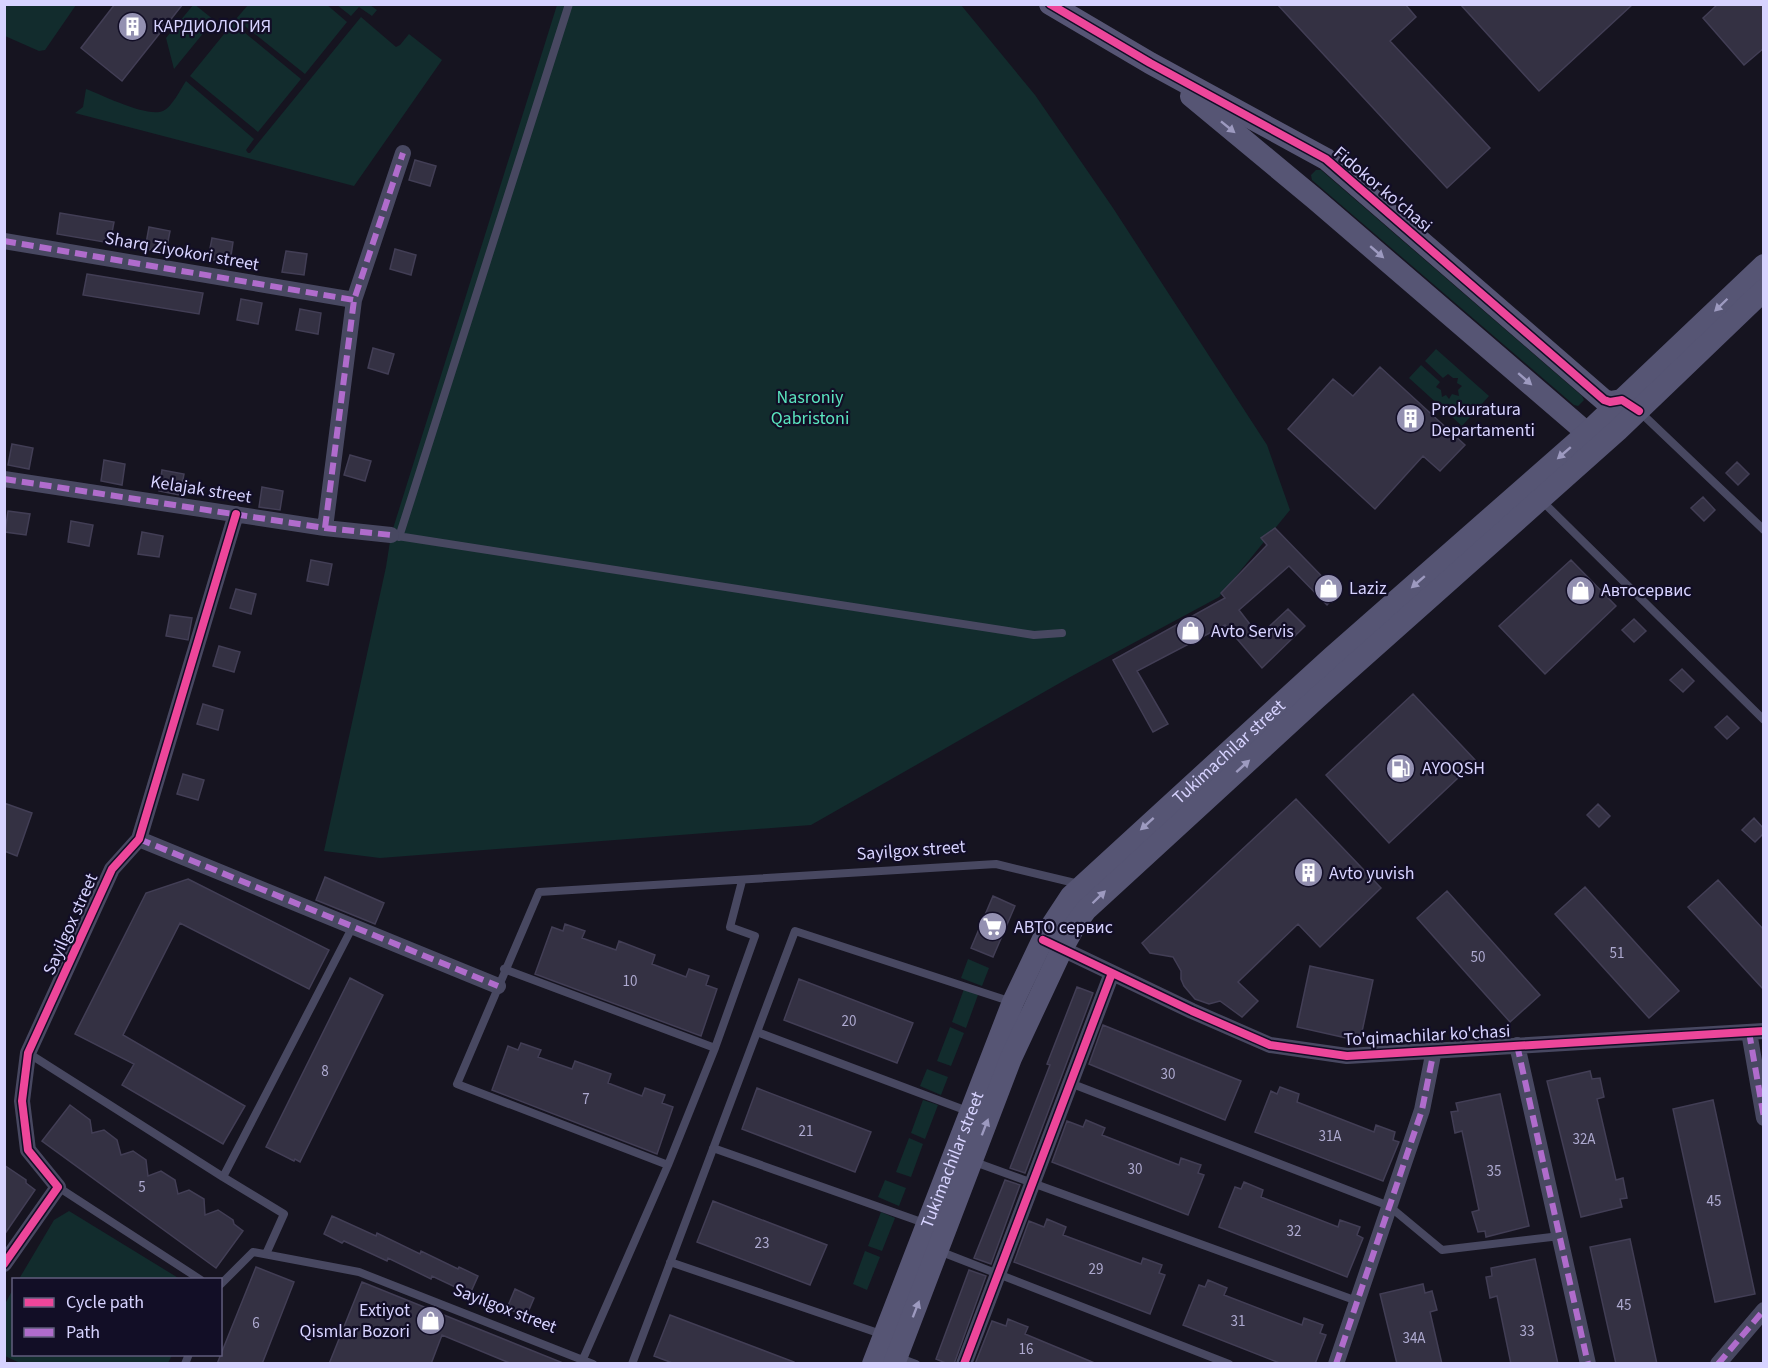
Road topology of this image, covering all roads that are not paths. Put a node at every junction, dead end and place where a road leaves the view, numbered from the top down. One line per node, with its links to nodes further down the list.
1 (569, 4): 17 (lane)
2 (1050, 4): 3 (main road, Fidokor ko'chasi)
3 (1150, 63): 9 (main road, Fidokor ko'chasi); 11 (main road, Fidokor ko'chasi, one-way to 11)
4 (403, 153): 8 (street)
5 (4, 240): 8 (street, Sharq Ziyokori street)
6 (1764, 265): 9 (main road, Tukimachilar street, one-way to 9)
7 (1764, 290): 9 (main road, Tukimachilar street)
8 (354, 300): 15 (street)
9 (1630, 405): 10 (main road, Tukimachilar street); 11 (main road, Tukimachilar street); 16 (lane)
10 (1618, 430): 11 (main road); 13 (main road, Tukimachilar street)
11 (1587, 433): 22 (main road, Tukimachilar street, one-way to 22)
12 (4, 480): 14 (street, Kelajak street)
13 (1541, 500): 19 (lane); 24 (main road, Tukimachilar street, one-way to 13)
14 (236, 514): 15 (street, Kelajak street); 20 (street, Sayilgox street)
15 (325, 528): 17 (street, Kelajak street)
16 (1764, 530)
17 (395, 536): 18 (lane)
18 (1062, 633)
19 (1764, 720)
20 (139, 839): 23 (street); 34 (street, Sayilgox street)
21 (742, 881): 22 (lane, Sayilgox street); 25 (lane, Sayilgox street); 32 (lane)
22 (1081, 885): 24 (main road, Tukimachilar street)
23 (353, 927): 27 (street); 41 (lane)
24 (1052, 945): 26 (street, To'qimachilar ko'chasi); 28 (main road, Tukimachilar street); 39 (main road, Tukimachilar street, one-way to 24)
25 (504, 969): 27 (lane, Sayilgox street); 32 (lane)
26 (1112, 973): 33 (street, To'qimachilar ko'chasi); 35 (street)
27 (498, 986): 40 (lane, Sayilgox street)
28 (1013, 1002): 29 (lane); 36 (main road, Tukimachilar street)
29 (757, 1032): 36 (lane); 38 (lane)
30 (1756, 1032): 31 (street, To'qimachilar ko'chasi); 37 (street)
31 (1517, 1045): 33 (street, To'qimachilar ko'chasi); 46 (street)
32 (715, 1048): 40 (lane)
33 (1434, 1050): 44 (street)
34 (28, 1053): 41 (lane); 43 (street, Sayilgox street)
35 (1070, 1083): 42 (street); 44 (lane)
36 (970, 1112): 45 (main road, Tukimachilar street)
37 (1764, 1118)
38 (713, 1148): 45 (lane); 49 (lane)
39 (972, 1161): 42 (lane); 47 (main road, Tukimachilar street)
40 (668, 1165): 57 (lane)
41 (223, 1177): 48 (lane)
42 (1032, 1183): 51 (street); 54 (lane)
43 (58, 1187): 50 (street); 52 (lane, Sayilgox street)
44 (1389, 1206): 46 (lane); 54 (street)
45 (927, 1224): 56 (main road, Tukimachilar street)
46 (1560, 1236): 65 (street)
47 (938, 1251): 51 (lane); 58 (main road, Tukimachilar street, one-way to 47)
48 (266, 1254): 53 (lane); 57 (lane, Sayilgox street)
49 (670, 1262): 56 (lane); 60 (lane)
50 (4, 1264)
51 (998, 1274): 62 (street); 63 (lane)
52 (198, 1278)
53 (222, 1283)
54 (1357, 1301): 64 (street)
55 (1764, 1310): 66 (street)
56 (884, 1335): 61 (main road, Tukimachilar street)
57 (583, 1359): 59 (lane, Sayilgox street)
58 (903, 1361)
59 (593, 1364)
60 (632, 1364)
61 (873, 1364)
62 (964, 1364)
63 (1229, 1364)
64 (1336, 1364)
65 (1588, 1364)
66 (1718, 1364)

